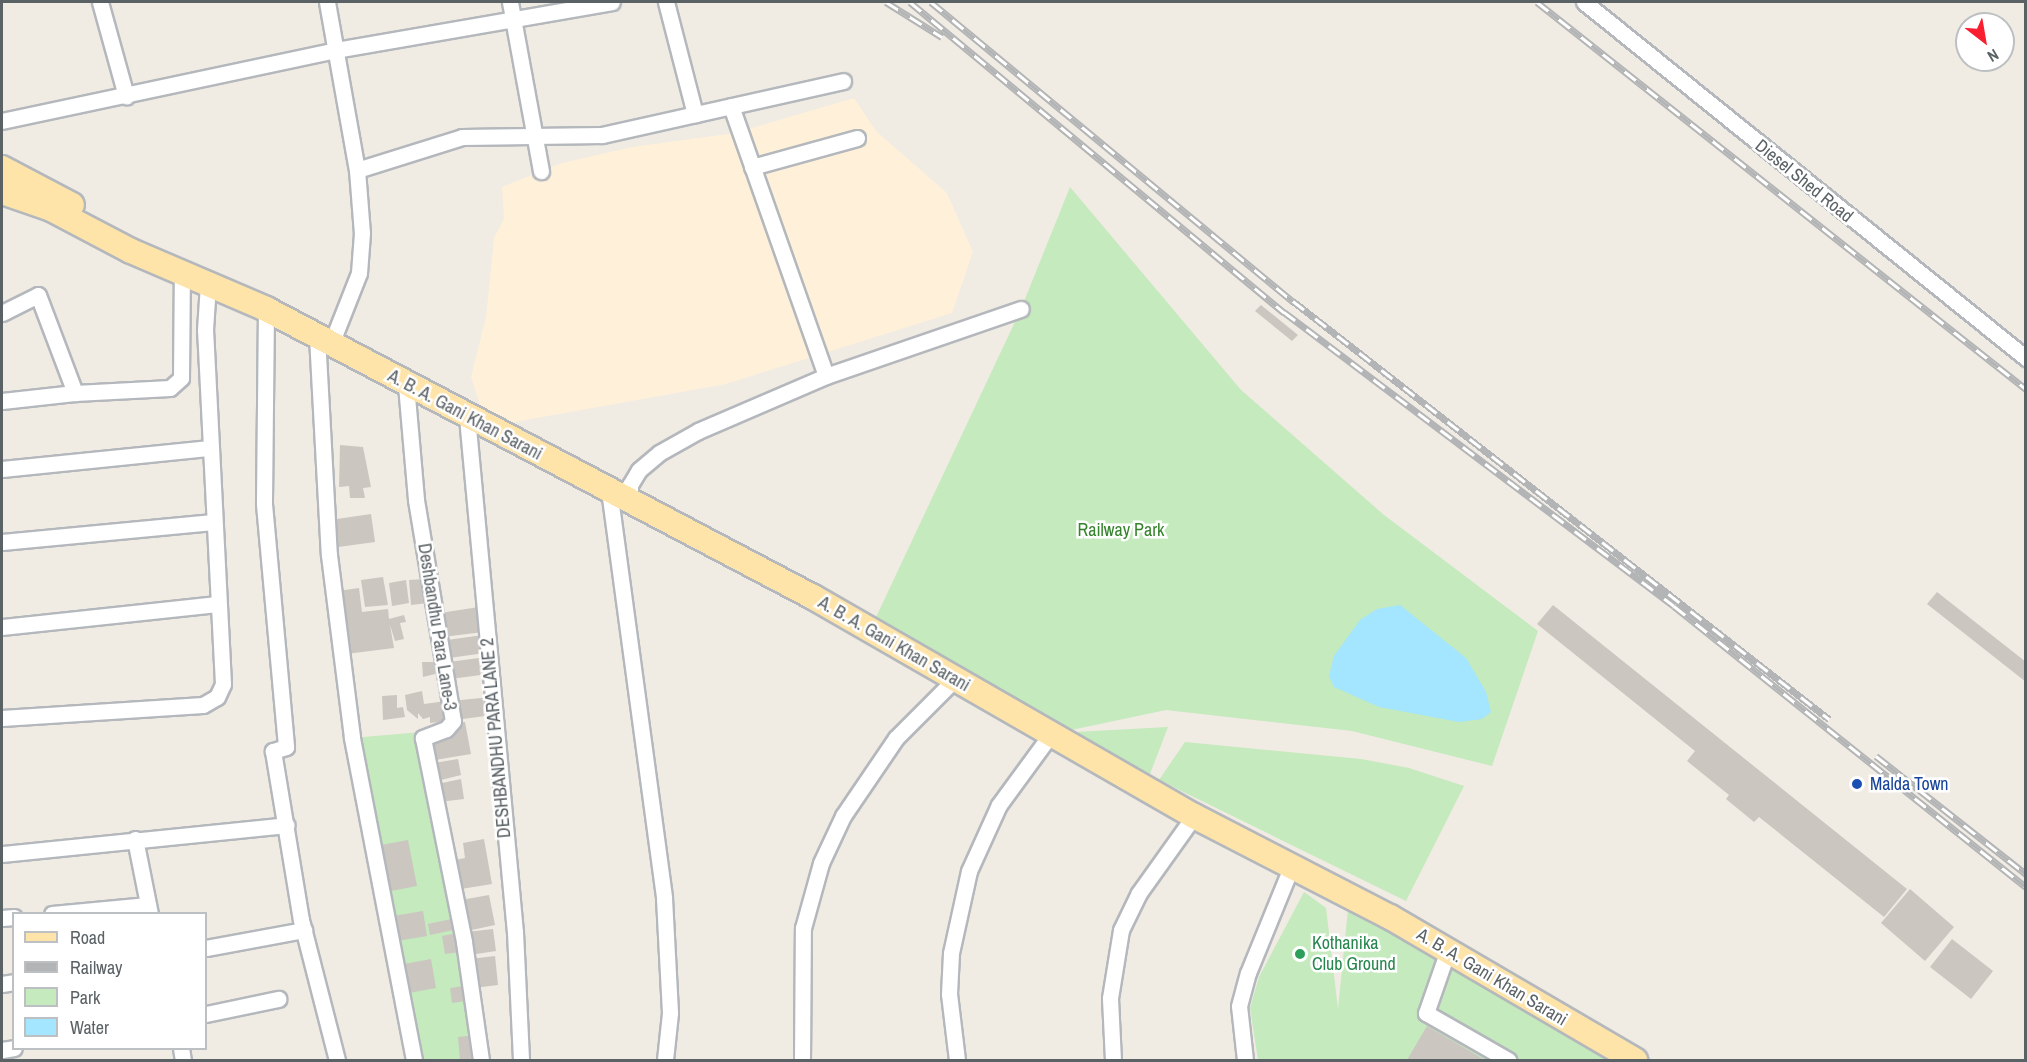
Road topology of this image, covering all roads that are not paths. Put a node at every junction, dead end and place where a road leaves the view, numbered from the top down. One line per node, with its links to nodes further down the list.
1 (100, 2): 10 (street)
2 (327, 2): 8 (street)
3 (510, 2): 7 (street)
4 (612, 2): 7 (street)
5 (666, 2): 12 (street)
6 (1584, 2): 29 (street, Diesel Shed Road)
7 (515, 21): 8 (street); 14 (street)
8 (335, 50): 10 (street); 18 (street)
9 (843, 81): 11 (street)
10 (126, 96): 13 (street)
11 (730, 106): 12 (street); 16 (street)
12 (695, 114): 14 (street)
13 (2, 121)
14 (537, 135): 18 (street); 19 (street)
15 (857, 138): 16 (street)
16 (752, 167): 30 (street)
17 (2, 168): 20 (main road); 22 (main road, A. B. A. Gani Khan Sarani)
18 (357, 170): 28 (street)
19 (541, 171)
20 (2, 185)
21 (2, 192): 22 (main road, A. B. A. Gani Khan Sarani)
22 (140, 252): 23 (main road, A. B. A. Gani Khan Sarani)
23 (182, 270): 24 (main road, A. B. A. Gani Khan Sarani); 32 (street)
24 (208, 284): 25 (main road, A. B. A. Gani Khan Sarani); 35 (street)
25 (266, 309): 28 (main road, A. B. A. Gani Khan Sarani); 46 (street)
26 (1021, 309): 30 (street)
27 (2, 313): 32 (street)
28 (324, 340): 31 (main road, A. B. A. Gani Khan Sarani); 59 (street)
29 (2025, 357)
30 (826, 376): 37 (street)
31 (406, 385): 34 (main road, A. B. A. Gani Khan Sarani); 60 (street, Deshbandhu Para Lane-3)
32 (75, 393): 33 (street)
33 (2, 401)
34 (467, 417): 37 (main road, A. B. A. Gani Khan Sarani); 61 (street, DESHBANDHU PARA LANE 2)
35 (210, 448): 36 (street); 38 (street)
36 (2, 469)
37 (620, 496): 42 (main road, A. B. A. Gani Khan Sarani); 62 (street)
38 (213, 522): 39 (street); 40 (street)
39 (2, 542)
40 (217, 604): 41 (street); 43 (street)
41 (2, 627)
42 (955, 679): 44 (main road, A. B. A. Gani Khan Sarani); 63 (street)
43 (2, 718)
44 (1051, 734): 45 (main road, A. B. A. Gani Khan Sarani); 64 (street)
45 (1194, 816): 49 (main road, A. B. A. Gani Khan Sarani); 65 (street)
46 (287, 825): 47 (street); 52 (street)
47 (135, 839): 48 (street); 50 (street)
48 (2, 854)
49 (1293, 865): 54 (main road, A. B. A. Gani Khan Sarani); 66 (street)
50 (149, 909): 51 (street)
51 (91, 912)
52 (304, 930): 53 (street); 58 (street)
53 (207, 948)
54 (1448, 950): 57 (main road, A. B. A. Gani Khan Sarani); 67 (street)
55 (278, 999): 56 (street)
56 (207, 1014)
57 (1621, 1057)
58 (337, 1060)
59 (414, 1060)
60 (481, 1060)
61 (521, 1060)
62 (665, 1060)
63 (802, 1060)
64 (957, 1060)
65 (1113, 1060)
66 (1245, 1060)
67 (1508, 1060)

